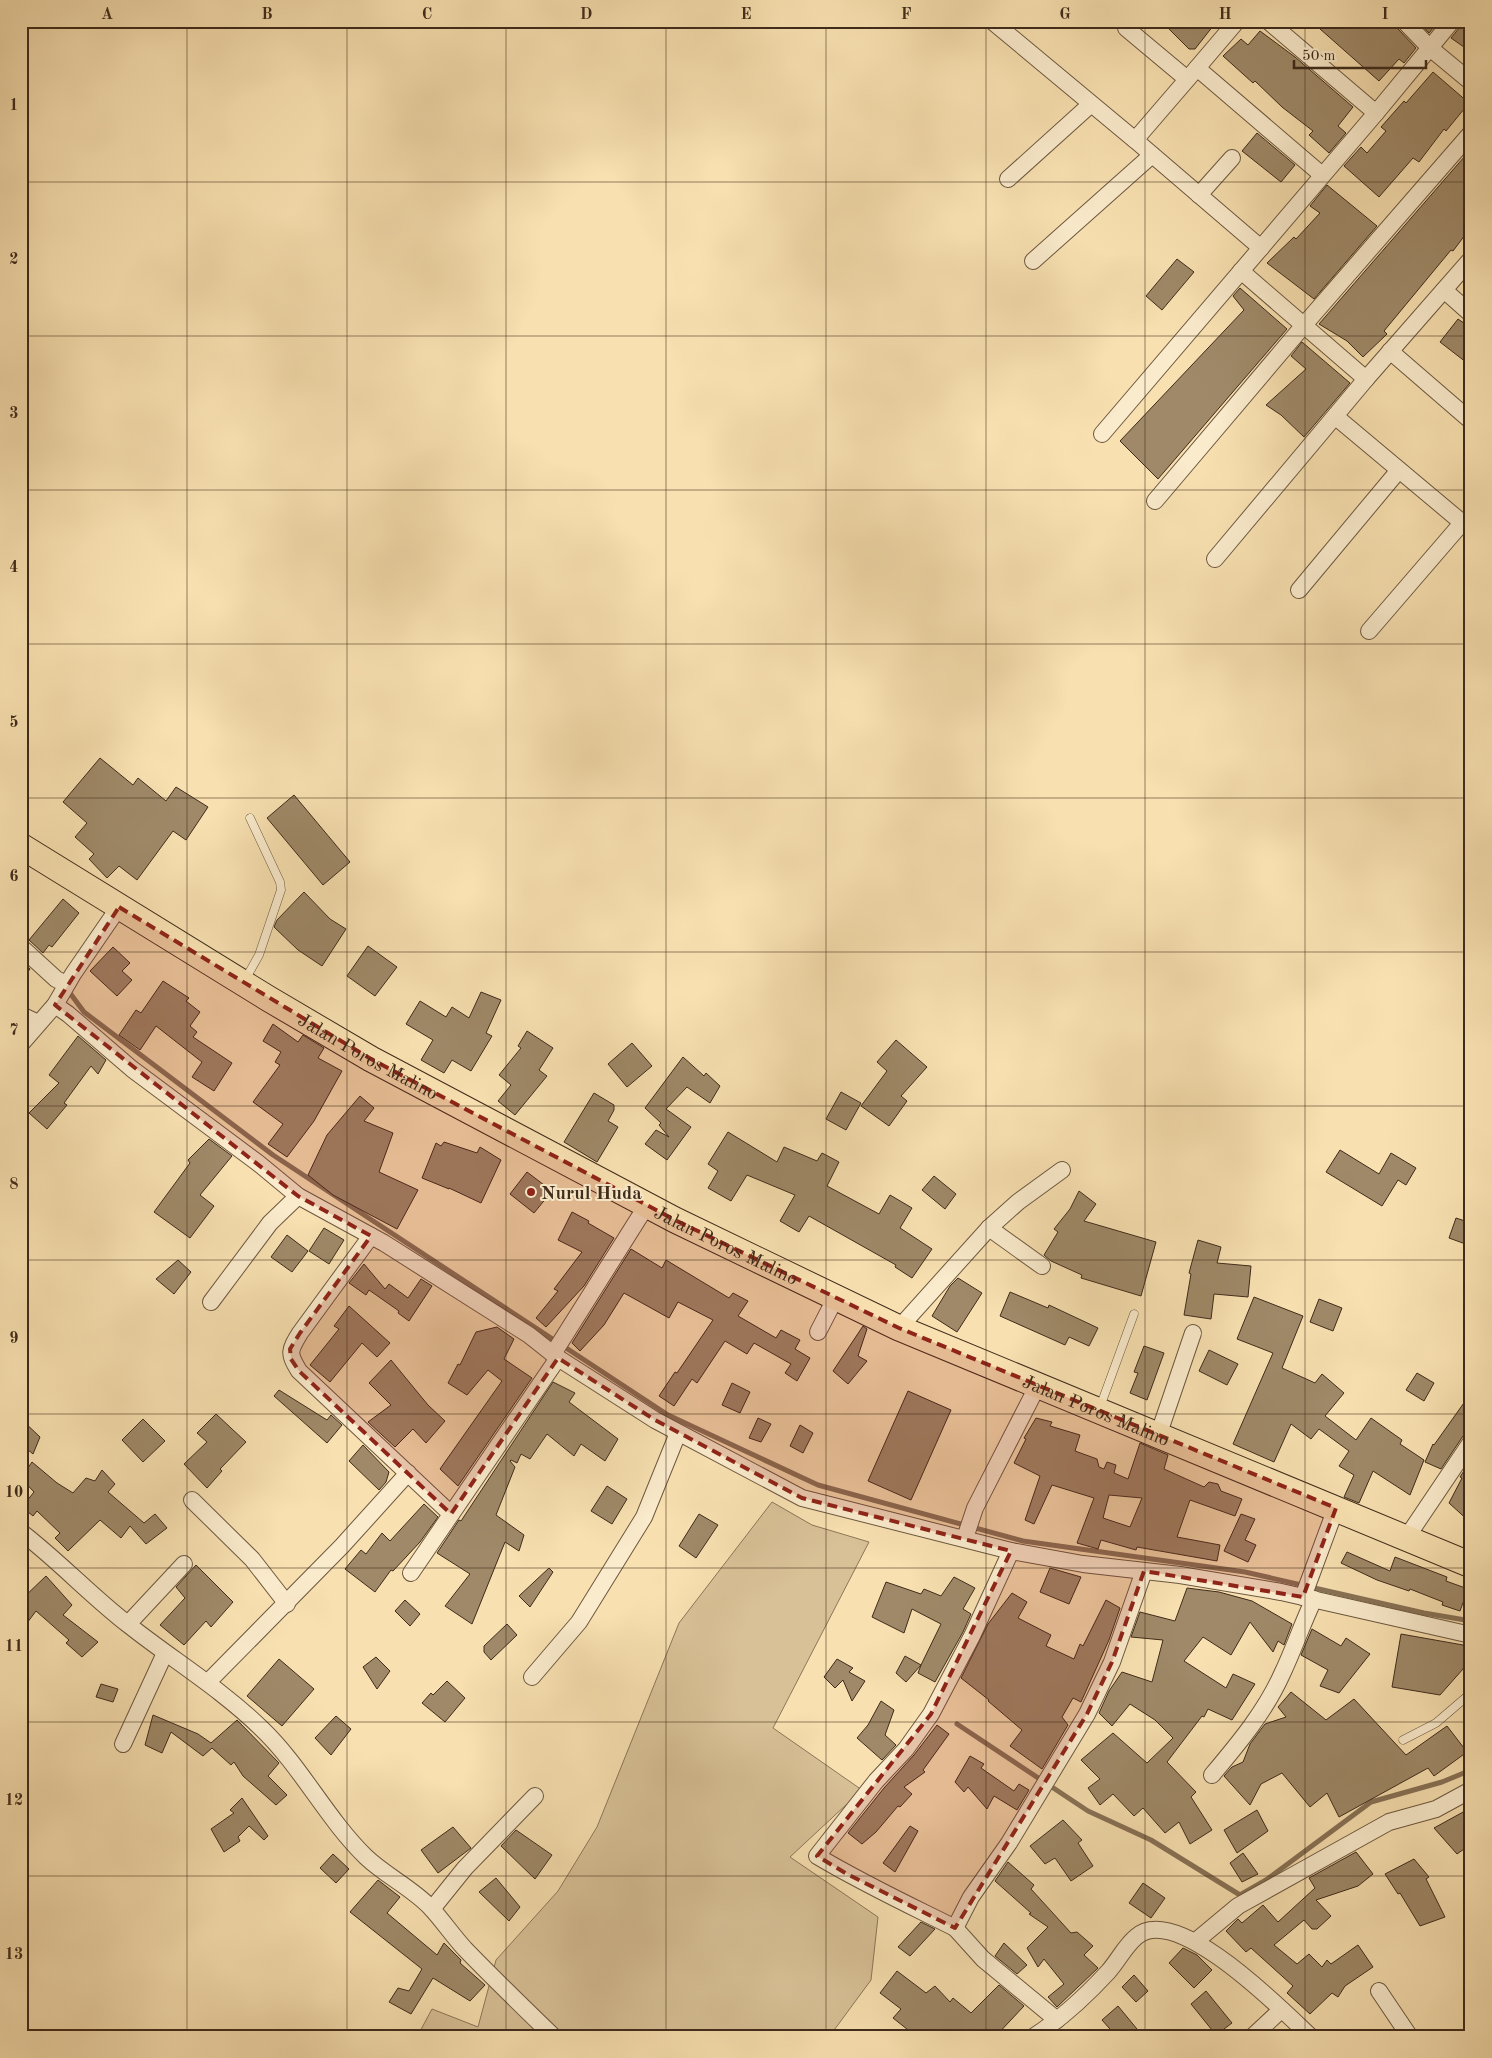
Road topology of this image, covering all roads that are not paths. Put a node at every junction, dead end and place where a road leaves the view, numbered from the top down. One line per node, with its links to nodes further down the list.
1 (992, 21): 10 (street)
2 (1237, 21): 8 (street)
3 (1268, 21): 11 (street)
4 (1404, 21): 7 (street)
5 (1452, 21): 7 (street)
6 (1125, 24): 8 (street)
7 (1430, 48): 9 (street); 11 (street)
8 (1192, 73): 13 (street); 16 (street)
9 (1471, 82)
10 (1090, 105): 13 (street); 17 (street)
11 (1376, 113): 16 (street)
12 (1471, 133): 25 (street)
13 (1135, 140): 14 (street)
14 (1152, 155): 18 (street); 21 (street)
15 (1232, 158): 18 (street)
16 (1322, 174): 19 (street)
17 (1008, 178)
18 (1199, 195): 19 (street)
19 (1262, 248): 22 (street)
20 (1471, 259): 23 (street)
21 (1033, 261)
22 (1241, 271): 25 (street); 30 (street)
23 (1444, 290): 24 (street); 26 (street)
24 (1471, 314)
25 (1304, 325): 27 (street); 32 (street)
26 (1390, 351): 27 (street); 29 (street)
27 (1366, 379): 28 (street)
28 (1336, 417): 31 (street); 34 (street)
29 (1471, 421)
30 (1102, 434)
31 (1399, 470): 33 (street); 35 (street)
32 (1155, 501)
33 (1467, 527): 36 (street)
34 (1215, 560)
35 (1299, 590)
36 (1369, 631)
37 (250, 818): 41 (lane)
38 (21, 846): 39 (main road, Jalan Poros Malino)
39 (119, 907): 41 (main road, Jalan Poros Malino); 42 (street)
40 (21, 948): 42 (street)
41 (244, 982): 48 (main road, Jalan Poros Malino)
42 (61, 993): 44 (street); 47 (street)
43 (21, 1015): 44 (street)
44 (38, 1024): 45 (street)
45 (21, 1044)
46 (1062, 1170): 49 (street)
47 (298, 1196): 50 (street); 53 (street)
48 (647, 1205): 52 (main road, Jalan Poros Malino); 58 (street)
49 (989, 1228): 51 (street); 55 (street)
50 (371, 1236): 58 (street); 64 (street)
51 (1042, 1266)
52 (836, 1297): 55 (main road, Jalan Poros Malino); 56 (street)
53 (211, 1302)
54 (1134, 1314): 60 (lane)
55 (899, 1328): 59 (main road, Jalan Poros Malino)
56 (818, 1332)
57 (1193, 1333): 62 (street)
58 (556, 1356): 61 (street); 67 (street)
59 (1038, 1385): 60 (main road, Jalan Poros Malino); 69 (street)
60 (1099, 1411): 62 (main road, Jalan Poros Malino)
61 (678, 1433): 69 (street); 81 (street)
62 (1158, 1436): 66 (main road, Jalan Poros Malino)
63 (1471, 1442): 70 (street)
64 (408, 1473): 67 (street); 77 (street)
65 (192, 1500): 77 (street)
66 (1336, 1508): 70 (main road, Jalan Poros Malino); 76 (street)
67 (451, 1514): 75 (street)
68 (21, 1532): 78 (street)
69 (966, 1534): 71 (street)
70 (1407, 1537): 73 (main road, Jalan Poros Malino)
71 (1012, 1551): 74 (street); 90 (street)
72 (184, 1564): 78 (street)
73 (1471, 1565)
74 (1144, 1571): 76 (street); 90 (street)
75 (411, 1573)
76 (1309, 1598): 79 (street); 86 (street)
77 (287, 1604): 82 (street)
78 (128, 1624): 80 (street)
79 (1471, 1635)
80 (166, 1653): 82 (street); 85 (street)
81 (532, 1677)
82 (208, 1682): 89 (street)
83 (1471, 1694): 84 (lane)
84 (1403, 1740)
85 (123, 1744)
86 (1212, 1775)
87 (1471, 1790): 91 (street)
88 (535, 1796): 89 (street)
89 (432, 1909): 95 (street)
90 (956, 1928): 94 (street)
91 (1196, 1941): 93 (street); 94 (street)
92 (1379, 1991): 99 (street)
93 (1281, 2010): 97 (street); 98 (street)
94 (1056, 2020): 96 (street)
95 (554, 2037)
96 (1033, 2037)
97 (1252, 2037)
98 (1312, 2037)
99 (1410, 2037)

